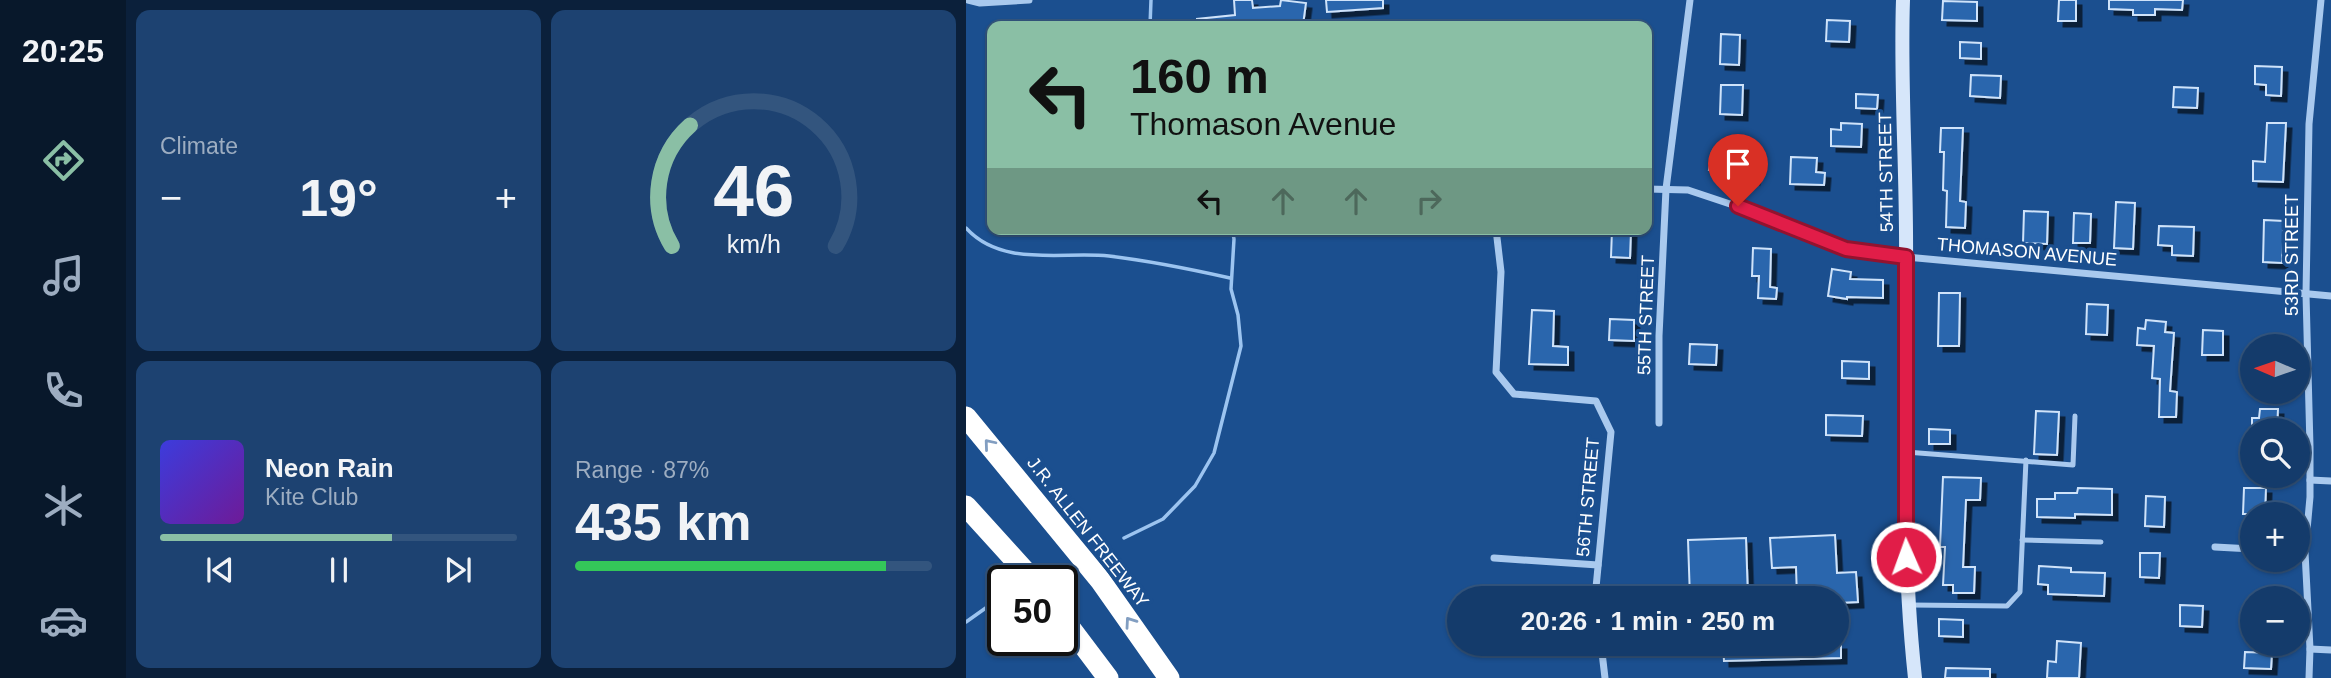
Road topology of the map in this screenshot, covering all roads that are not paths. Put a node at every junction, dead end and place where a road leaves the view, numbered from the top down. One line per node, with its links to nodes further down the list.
1 (968, 0): 2 (street)
2 (1029, 0)
3 (1690, 0): 7 (street, 55TH STREET)
4 (1903, 0): 9 (main road, 54TH STREET)
5 (2321, 0): 10 (street, 53RD STREET)
6 (1652, 189): 7 (street, THOMASON AVENUE)
7 (1667, 189): 9 (street, THOMASON AVENUE); 15 (street, 55TH STREET)
8 (1497, 235): 29 (street, 56TH STREET)
9 (1906, 257): 10 (street, THOMASON AVENUE); 16 (main road, 54TH STREET)
10 (2306, 294): 11 (street, THOMASON AVENUE); 14 (street, 53RD STREET)
11 (2331, 296)
12 (2075, 415): 17 (lane)
13 (966, 417): 38 (highway, J.R. ALLEN FREEWAY, one-way to 13)
14 (2309, 418)
15 (1659, 423)
16 (1906, 452): 17 (lane); 31 (main road, 54TH STREET)
17 (2026, 460): 22 (lane)
18 (2310, 480): 19 (street)
19 (2331, 481)
20 (966, 506): 26 (highway)
21 (966, 514): 26 (highway)
22 (2022, 540): 23 (lane); 31 (lane)
23 (2101, 542)
24 (2215, 547): 25 (street)
25 (2240, 548)
26 (1006, 550): 28 (highway)
27 (1494, 558): 29 (street)
28 (1020, 565)
29 (1598, 565): 30 (street, 56TH STREET)
30 (1596, 586)
31 (1908, 605): 40 (main road, 54TH STREET)
32 (1078, 638): 37 (highway)
33 (2310, 649): 34 (street)
34 (2331, 650)
35 (1602, 656): 39 (street)
36 (2310, 656): 41 (street, 53RD STREET)
37 (1108, 678)
38 (1170, 678)
39 (1605, 678)
40 (1915, 678)
41 (2309, 678)

